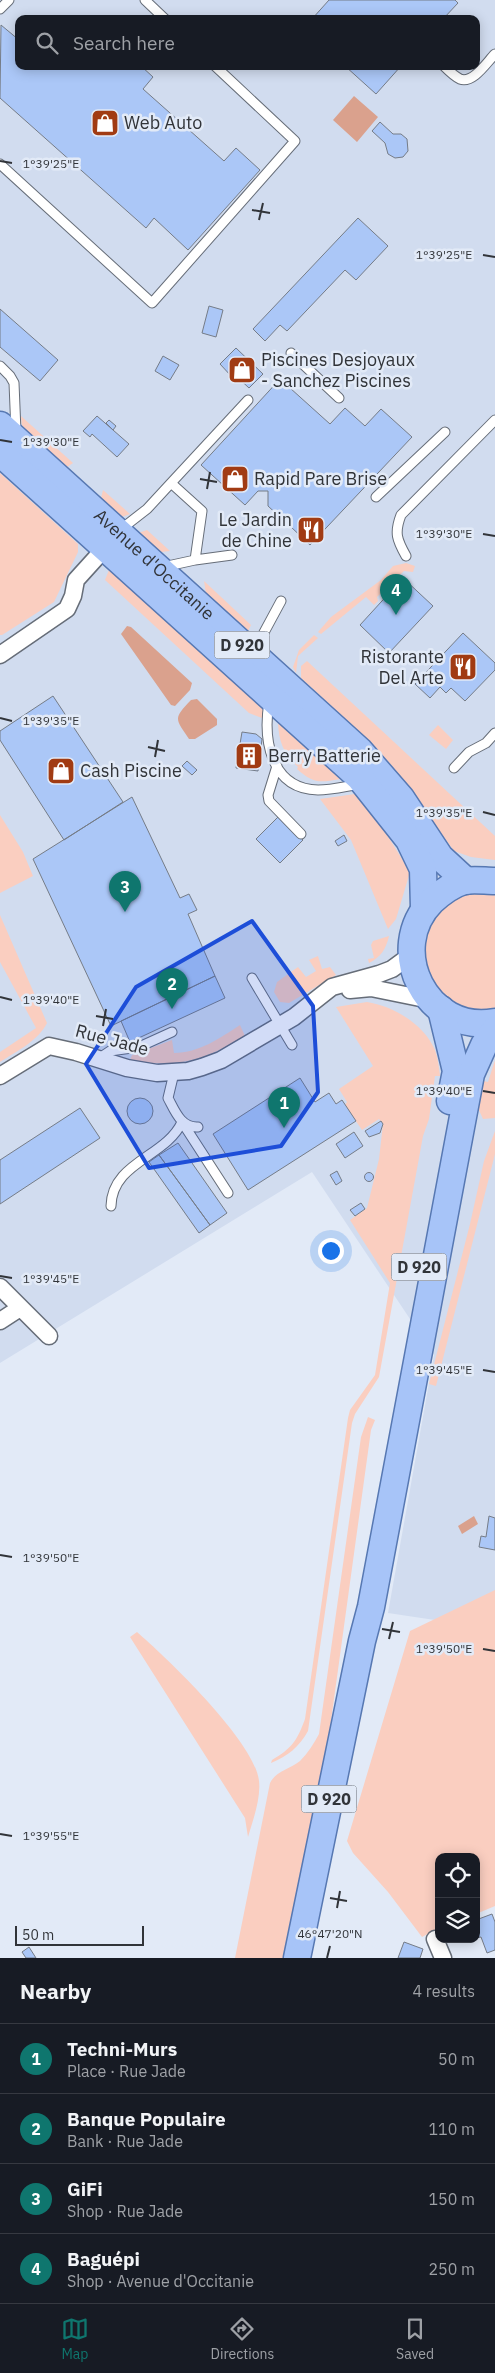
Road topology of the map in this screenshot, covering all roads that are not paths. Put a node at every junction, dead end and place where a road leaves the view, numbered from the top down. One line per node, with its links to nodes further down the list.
1 (9, 0): 3 (lane)
2 (145, 0): 4 (lane)
3 (0, 9)
4 (161, 15)
5 (495, 54): 8 (lane)
6 (219, 70): 10 (lane)
7 (449, 70): 9 (lane)
8 (480, 70)
9 (480, 70)
10 (0, 164)
11 (291, 353): 13 (lane)
12 (0, 366): 17 (lane)
13 (339, 398)
14 (248, 400): 18 (lane)
15 (495, 420): 22 (lane)
16 (445, 432): 19 (lane)
17 (6, 440): 20 (main road, Avenue d'Occitanie / D 920)
18 (171, 483): 20 (lane); 23 (lane)
19 (376, 497)
20 (111, 540): 24 (main road, Avenue d'Occitanie / D 920); 27 (street); 28 (main road, Avenue d'Occitanie / D 920)
21 (232, 555): 23 (lane)
22 (406, 556)
23 (195, 560): 24 (lane)
24 (158, 568): 26 (main road, Avenue d'Occitanie / D 920)
25 (282, 601): 26 (lane)
26 (252, 654): 34 (main road, Avenue d'Occitanie / D 920)
27 (0, 655)
28 (270, 697): 30 (lane); 32 (main road, Avenue d'Occitanie / D 920)
29 (495, 733): 31 (lane)
30 (276, 766): 32 (lane); 33 (lane)
31 (454, 768)
32 (365, 784): 36 (main road, Avenue d'Occitanie / D 920)
33 (301, 834)
34 (466, 881): 35 (main road); 36 (main road)
35 (495, 881)
36 (424, 909): 37 (main road)
37 (411, 954): 39 (street, Rue Jade); 40 (main road)
38 (252, 978): 42 (lane)
39 (321, 997): 40 (street, Rue Jade); 42 (street, Rue Jade)
40 (436, 1005): 41 (main road); 57 (main road, D 920)
41 (495, 1022)
42 (281, 1025): 45 (lane); 47 (street, Rue Jade)
43 (495, 1030): 57 (main road, D 920)
44 (172, 1032): 46 (lane)
45 (292, 1045)
46 (103, 1060): 47 (street, Rue Jade); 48 (street, Rue Jade)
47 (174, 1073): 49 (lane)
48 (0, 1076)
49 (182, 1122): 50 (lane); 51 (lane); 52 (lane)
50 (198, 1127)
51 (228, 1193)
52 (111, 1206)
53 (0, 1286): 54 (street)
54 (20, 1308): 55 (street); 56 (street)
55 (0, 1322)
56 (49, 1336)
57 (362, 1641): 59 (main road, D 920)
58 (437, 1943): 60 (street)
59 (297, 1958)
60 (443, 1958)

